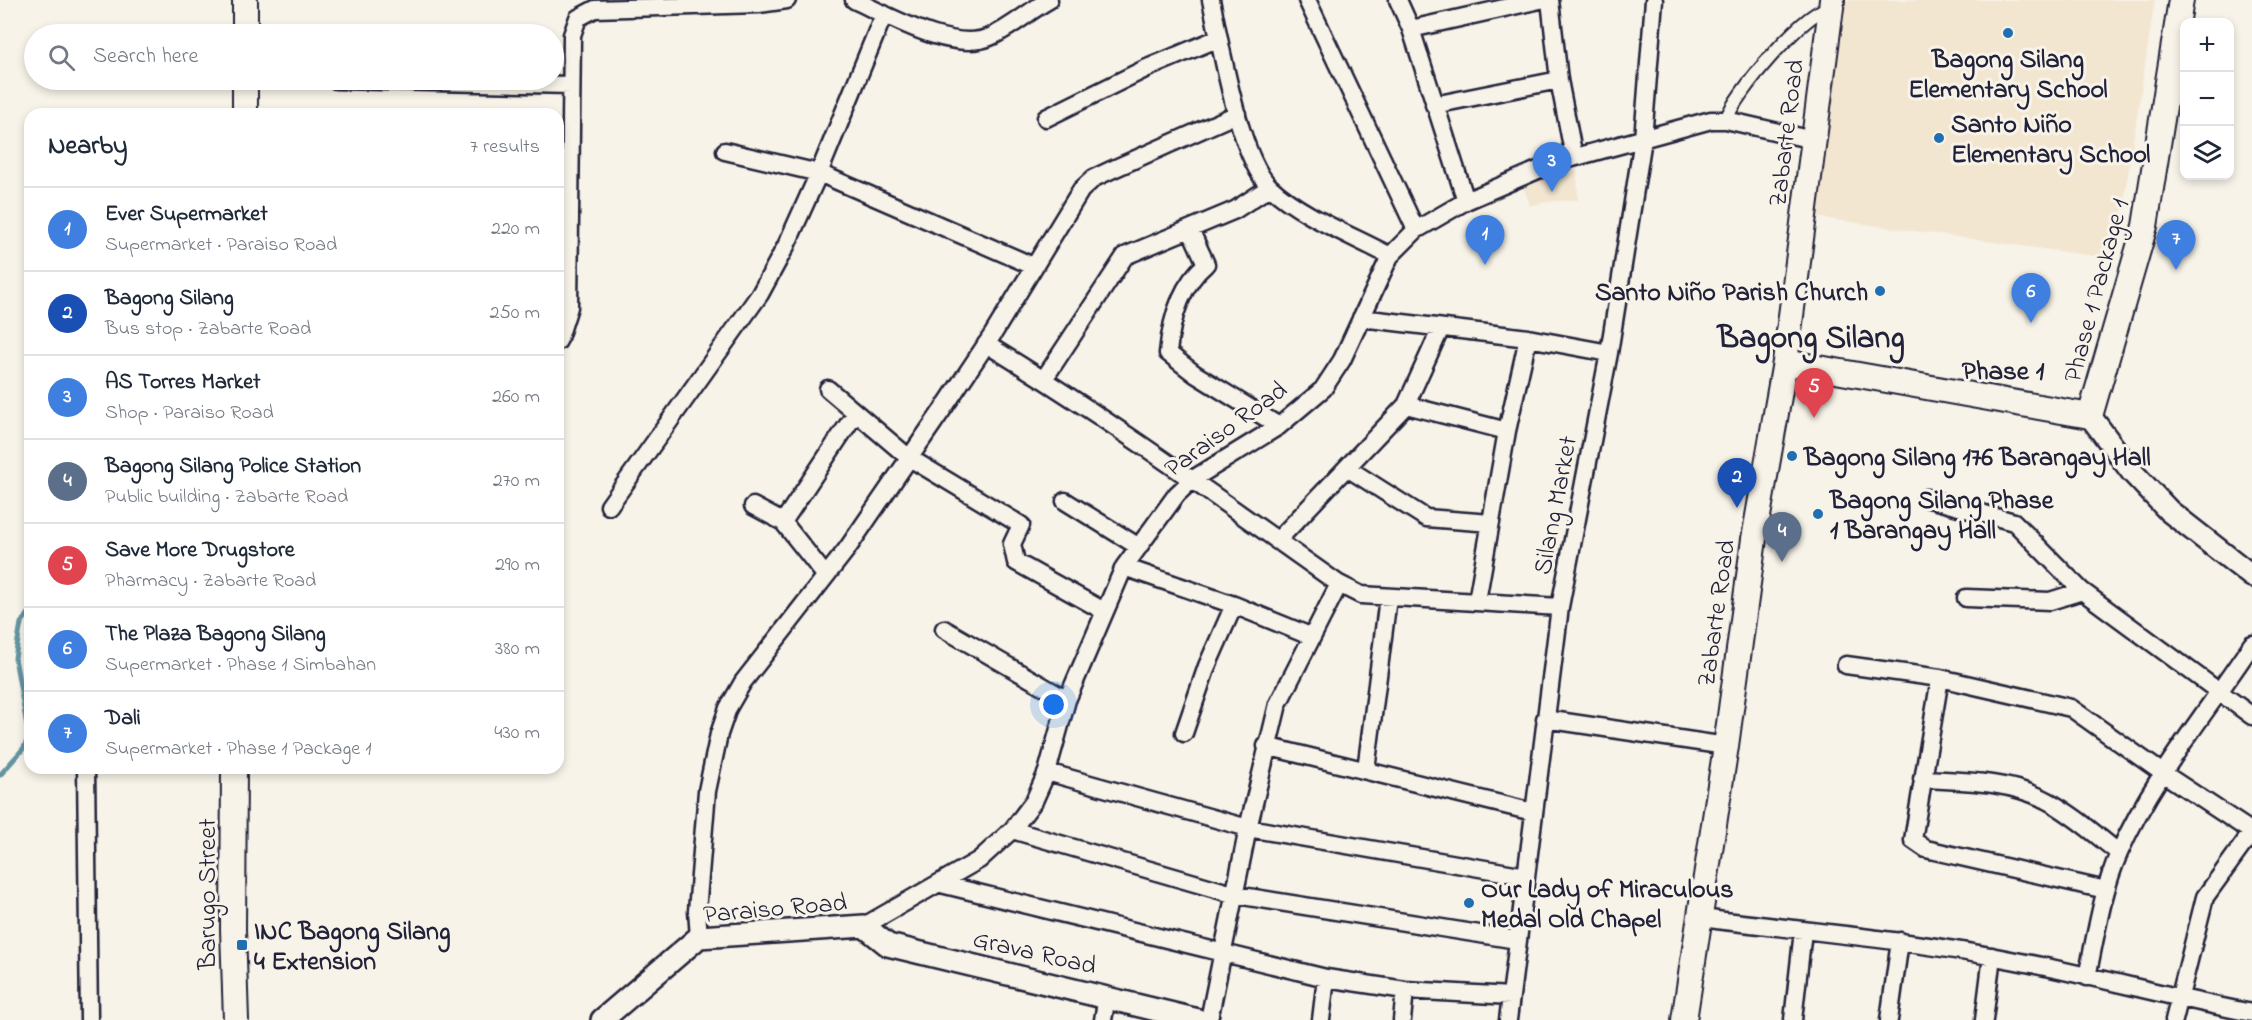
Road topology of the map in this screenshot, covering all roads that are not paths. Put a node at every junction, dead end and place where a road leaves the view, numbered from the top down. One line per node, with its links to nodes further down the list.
1 (245, 0): 14 (main road)
2 (787, 0): 19 (street)
3 (854, 0): 13 (street)
4 (1049, 0): 13 (street)
5 (1211, 0): 16 (street)
6 (1307, 0): 34 (street)
7 (1398, 0): 15 (street)
8 (1540, 0): 15 (street)
9 (1550, 0): 17 (street)
10 (1654, 0): 26 (street, Silang Market)
11 (2181, 0): 48 (main road, Phase 1 Package 1)
12 (1831, 4): 25 (street); 27 (main road, Zabarte Road)
13 (884, 14): 30 (street)
14 (245, 24)
15 (1411, 29): 21 (street)
16 (1220, 38): 23 (street); 24 (street)
17 (1559, 80): 21 (street); 29 (street)
18 (564, 85): 19 (street)
19 (571, 85): 37 (street)
20 (245, 90): 22 (main road)
21 (1434, 105): 32 (street)
22 (245, 108)
23 (1238, 114): 31 (street); 36 (street)
24 (1046, 118)
25 (1726, 120): 26 (street, Paraiso Road); 27 (street, Paraiso Road)
26 (1643, 139): 29 (street, Paraiso Road); 42 (street, Silang Market)
27 (1813, 140): 43 (main road, Zabarte Road)
28 (725, 151): 30 (street)
29 (1574, 157): 32 (street, Paraiso Road)
30 (819, 173): 36 (street); 56 (street)
31 (1270, 187): 33 (street); 35 (street)
32 (1466, 201): 34 (street, Paraiso Road)
33 (1190, 229): 44 (street); 49 (street)
34 (1416, 230): 35 (street, Paraiso Road)
35 (1390, 256): 38 (street, Paraiso Road)
36 (1033, 266): 41 (street)
37 (564, 316)
38 (1361, 318): 39 (street); 49 (street, Paraiso Road)
39 (1441, 328): 40 (street); 46 (street)
40 (1528, 338): 42 (street); 50 (street)
41 (986, 344): 44 (street); 51 (street)
42 (1609, 353): 71 (street, Silang Market)
43 (1785, 362): 48 (main road); 84 (main road, Zabarte Road)
44 (1044, 379): 53 (street)
45 (828, 389): 47 (street)
46 (1406, 405): 50 (street); 52 (street)
47 (855, 414): 51 (street); 58 (street)
48 (2090, 416): 64 (street)
49 (1279, 426): 53 (street, Paraiso Road)
50 (1507, 431): 59 (street)
51 (908, 457): 63 (street); 72 (street)
52 (1347, 468): 59 (street); 60 (street)
53 (1193, 479): 60 (street); 61 (street, Paraiso Road)
54 (1926, 498): 66 (street)
55 (1065, 501): 61 (street)
56 (609, 506)
57 (753, 506): 58 (street)
58 (783, 522): 63 (street)
59 (1491, 523): 69 (street)
60 (1277, 541): 65 (street)
61 (1139, 547): 62 (street, Paraiso Road)
62 (1124, 567): 70 (street); 72 (street, Paraiso Road)
63 (825, 575): 103 (street)
64 (2252, 576)
65 (1339, 584): 67 (street); 74 (street)
66 (2082, 591): 68 (street); 78 (street)
67 (1388, 598): 69 (street); 85 (street)
68 (1966, 598)
69 (1477, 602): 71 (street)
70 (1234, 605): 74 (street); 82 (street)
71 (1560, 607): 81 (street, Silang Market)
72 (1104, 611): 79 (street, Paraiso Road)
73 (944, 629): 79 (street)
74 (1310, 636): 83 (street)
75 (2252, 644): 78 (street)
76 (1846, 665): 77 (street)
77 (1940, 678): 89 (street); 90 (street)
78 (2220, 692): 80 (street); 89 (street)
79 (1067, 700): 86 (street, Paraiso Road)
80 (2252, 716)
81 (1545, 719): 84 (street); 91 (street, Silang Market)
82 (1184, 733)
83 (1266, 746): 85 (street); 92 (street)
84 (1726, 746): 100 (main road, Zabarte Road)
85 (1366, 771): 91 (street)
86 (1047, 772): 92 (street); 93 (street, Paraiso Road)
87 (86, 774): 115 (street)
88 (234, 774): 116 (main road, Barugo Street)
89 (2164, 774): 94 (street); 95 (street)
90 (1922, 779): 95 (street); 98 (street)
91 (1533, 812): 96 (street, Silang Market)
92 (1248, 828): 96 (street); 99 (street)
93 (1012, 830): 97 (street, Paraiso Road); 99 (street)
94 (2252, 832): 113 (street)
95 (2119, 853): 98 (street)
96 (1526, 876): 104 (street, Silang Market)
97 (941, 884): 101 (street, Paraiso Road); 106 (street)
98 (2106, 890): 108 (street)
99 (1236, 895): 104 (street); 106 (street)
100 (1700, 918): 102 (street); 124 (main road, Zabarte Road)
101 (864, 926): 103 (street, Paraiso Road); 111 (street, Grava Road)
102 (1803, 931): 105 (street); 125 (street)
103 (699, 937): 117 (street, Paraiso Road)
104 (1517, 940): 112 (street, Silang Market)
105 (1900, 941): 107 (street); 126 (street)
106 (1223, 953): 109 (street); 120 (street)
107 (1992, 956): 108 (street); 127 (street)
108 (2087, 976): 113 (street)
109 (1326, 978): 110 (street); 121 (street)
110 (1405, 990): 112 (street); 122 (street)
111 (1107, 996): 118 (street); 119 (street, Grava Road)
112 (1510, 996): 123 (street, Silang Market)
113 (2179, 999): 114 (street); 128 (street)
114 (2252, 1013)
115 (89, 1020)
116 (236, 1020)
117 (602, 1020)
118 (1103, 1020)
119 (1198, 1020)
120 (1209, 1020)
121 (1321, 1020)
122 (1402, 1020)
123 (1508, 1020)
124 (1684, 1020)
125 (1793, 1020)
126 (1889, 1020)
127 (1984, 1020)
128 (2174, 1020)

